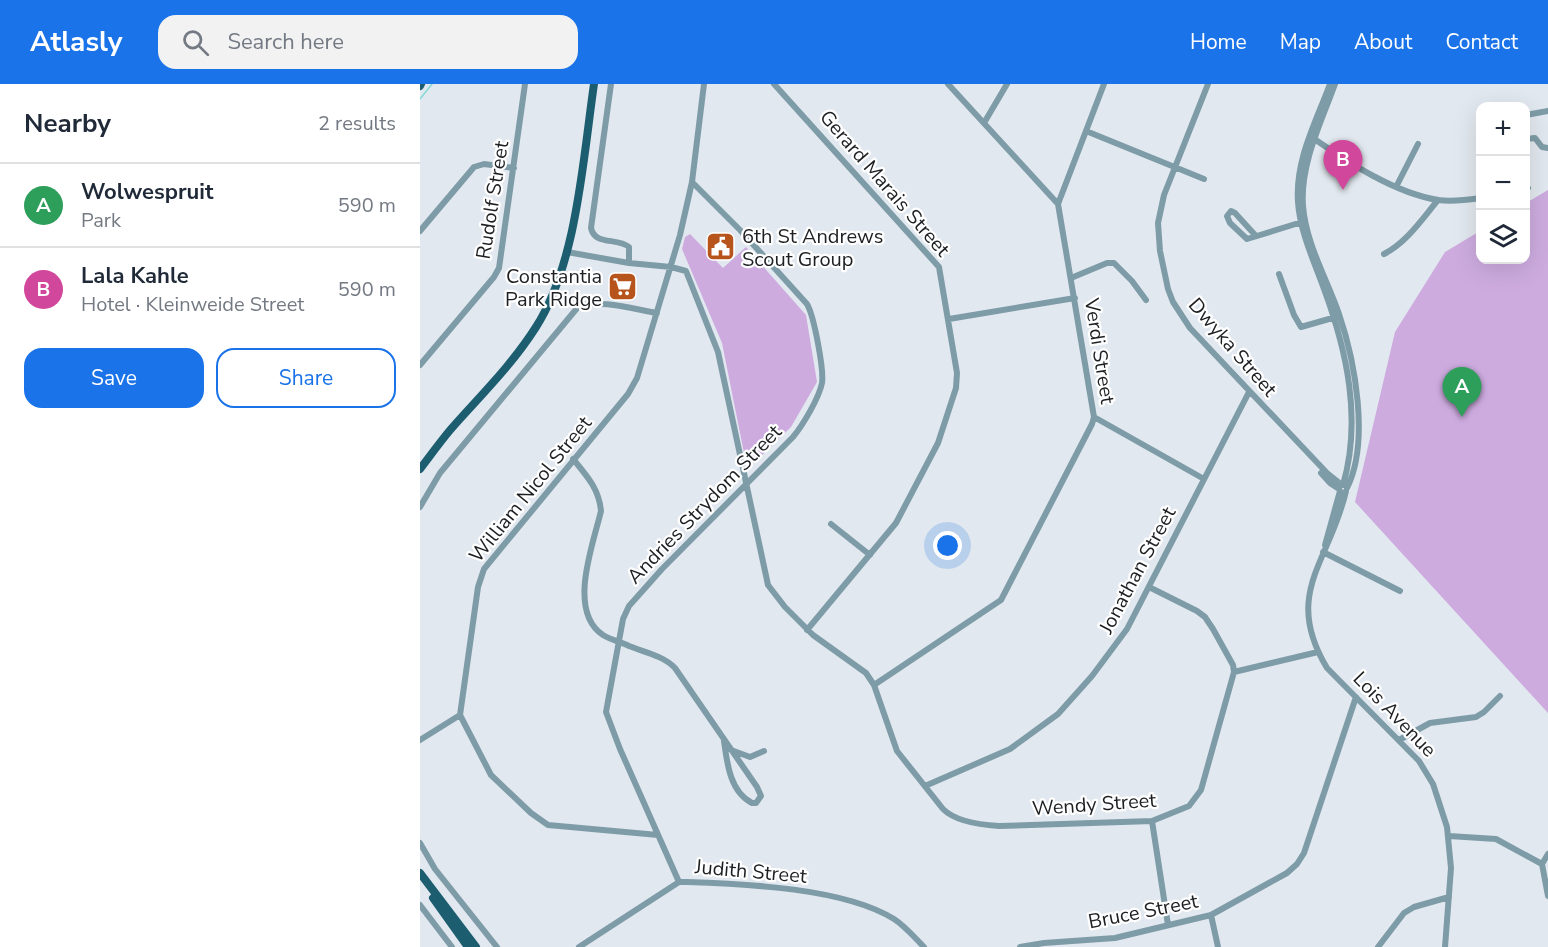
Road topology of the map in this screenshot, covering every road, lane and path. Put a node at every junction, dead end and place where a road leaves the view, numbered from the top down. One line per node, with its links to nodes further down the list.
1 (525, 84): 21 (street, Rudolf Street)
2 (594, 84): 31 (main road)
3 (611, 84): 33 (street)
4 (704, 84): 23 (street, William Nicol Street)
5 (774, 84): 41 (street, Gerard Marais Street)
6 (948, 84): 14 (street)
7 (1007, 84): 14 (street)
8 (1104, 84): 15 (street)
9 (1208, 84): 20 (street, Dwyka Street)
10 (1330, 84): 16 (street, Lois Avenue)
11 (1335, 84): 16 (street, Lois Avenue)
12 (1548, 111): 13 (street)
13 (1530, 115)
14 (984, 123): 27 (street)
15 (1086, 131): 20 (street); 27 (street)
16 (1312, 138): 24 (street); 28 (street, Lois Avenue)
17 (1530, 139): 19 (street)
18 (1418, 144): 24 (street)
19 (1548, 148)
20 (1175, 166): 22 (street); 43 (street, Dwyka Street)
21 (514, 168): 29 (street); 42 (street, Rudolf Street)
22 (1204, 178)
23 (692, 182): 34 (street, William Nicol Street); 48 (street, Andries Strydom Street)
24 (1396, 187): 26 (street)
25 (1476, 198): 26 (street)
26 (1438, 200): 32 (street)
27 (1058, 204): 36 (street, Verdi Street)
28 (1303, 222): 30 (street); 40 (street, Lois Avenue)
29 (420, 231)
30 (1256, 236): 30 (street)
31 (567, 252): 33 (street); 46 (main road)
32 (1384, 255)
33 (629, 263): 34 (street)
34 (671, 267): 39 (street, William Nicol Street); 48 (street)
35 (1279, 274): 40 (street)
36 (1071, 278): 37 (street, Verdi Street); 38 (street)
37 (1075, 298): 41 (street); 44 (street, Verdi Street)
38 (1146, 300)
39 (657, 313): 45 (street, William Nicol Street); 50 (street)
40 (1337, 317): 49 (street, Lois Avenue)
41 (949, 319): 53 (street, Gerard Marais Street)
42 (420, 365)
43 (1249, 392): 47 (street, Jonathan Street); 49 (street, Dwyka Street)
44 (1094, 417): 47 (street); 60 (street, Verdi Street)
45 (573, 459): 57 (street); 63 (street, William Nicol Street)
46 (420, 469)
47 (1204, 479): 54 (street, Jonathan Street)
48 (746, 485): 56 (street); 57 (street, Andries Strydom Street)
49 (1343, 488): 52 (street, Lois Avenue)
50 (420, 507)
51 (831, 525): 53 (street)
52 (1324, 550): 55 (street); 58 (street, Lois Avenue)
53 (870, 555): 56 (street, Gerard Marais Street)
54 (1149, 587): 59 (street); 69 (street, Jonathan Street)
55 (1400, 591)
56 (807, 630): 60 (street)
57 (619, 641): 66 (street); 71 (street, Andries Strydom Street)
58 (1318, 652): 59 (street); 61 (street, Lois Avenue)
59 (1234, 672): 70 (street, Wendy Street)
60 (874, 685): 69 (street, Wendy Street)
61 (1356, 696): 65 (street, Lois Avenue); 82 (street, Bruce Street)
62 (1500, 696): 65 (street)
63 (460, 715): 64 (street); 71 (street)
64 (420, 740)
65 (1399, 740): 72 (street, Lois Avenue)
66 (724, 741): 67 (street); 67 (street)
67 (731, 750): 68 (street)
68 (764, 751)
69 (925, 786): 70 (street, Wendy Street)
70 (1152, 821): 83 (street)
71 (658, 835): 78 (street, Andries Strydom Street)
72 (1449, 836): 75 (street); 80 (street, Lois Avenue)
73 (420, 843): 87 (street)
74 (1548, 855): 75 (street)
75 (1542, 864): 79 (street)
76 (420, 873): 86 (main road)
77 (420, 880): 85 (main road)
78 (679, 882): 88 (street, Judith Street); 89 (street, Judith Street)
79 (1548, 896)
80 (1449, 897): 92 (street); 93 (street, Lois Avenue)
81 (420, 905): 84 (street)
82 (1211, 915): 83 (street, Bruce Street); 91 (street)
83 (1168, 925): 90 (street, Bruce Street)
84 (452, 947)
85 (468, 947)
86 (476, 947)
87 (497, 947)
88 (579, 947)
89 (924, 947)
90 (1020, 947)
91 (1218, 947)
92 (1378, 947)
93 (1445, 947)

